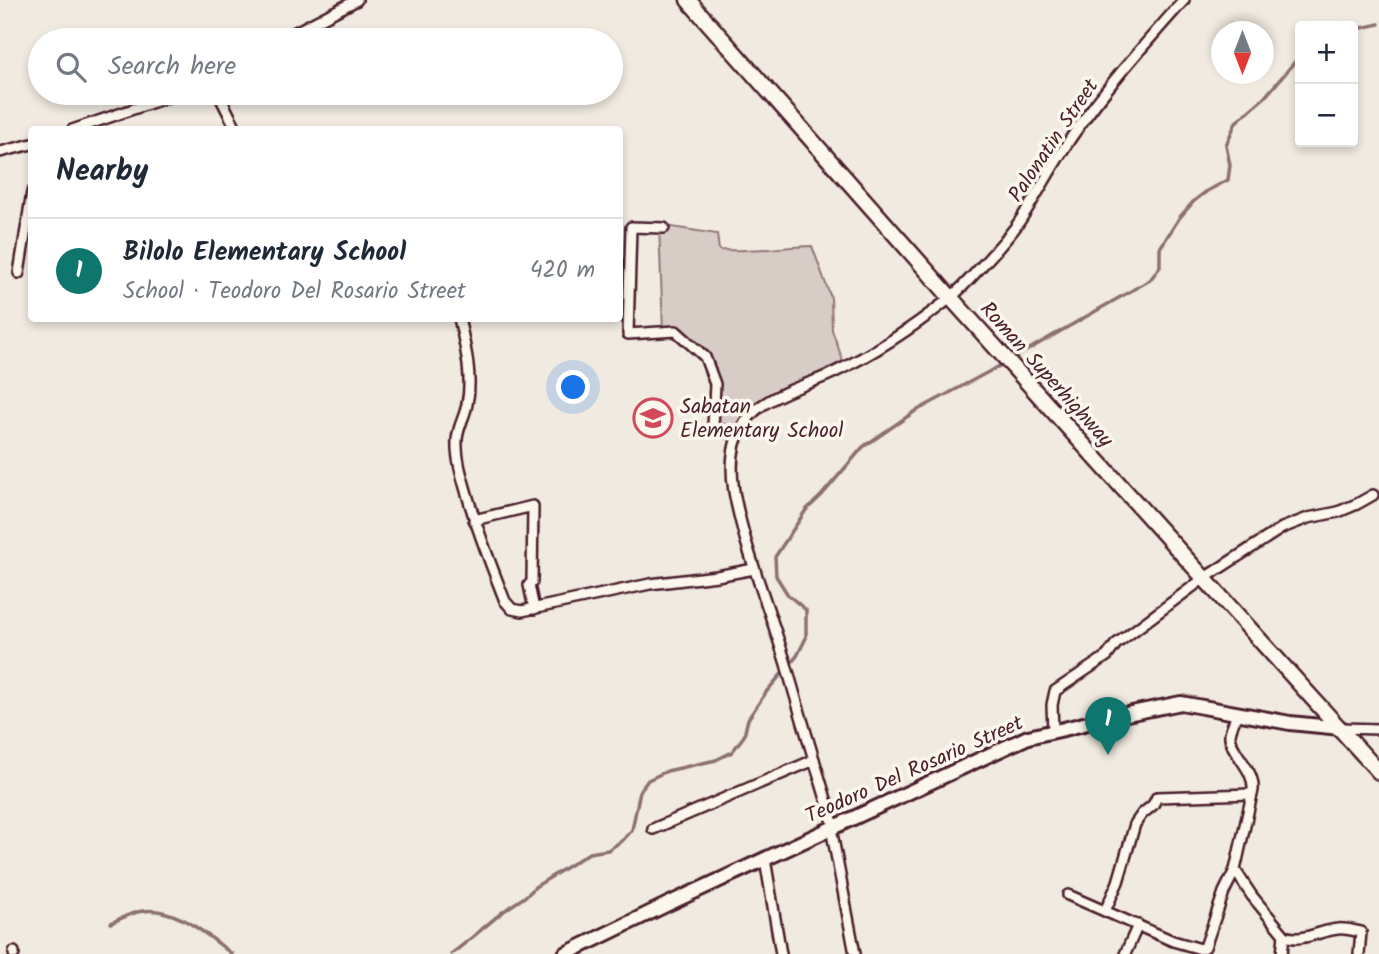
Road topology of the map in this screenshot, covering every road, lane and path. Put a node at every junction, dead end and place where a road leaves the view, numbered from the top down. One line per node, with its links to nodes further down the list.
1 (357, 0): 4 (street)
2 (688, 0): 14 (main road, Roman Superhighway)
3 (1184, 0): 14 (street, Palonatin Street)
4 (304, 28)
5 (145, 105): 7 (street)
6 (224, 105): 8 (street)
7 (84, 126)
8 (235, 126)
9 (28, 145): 10 (street)
10 (0, 152)
11 (28, 217): 13 (street)
12 (664, 228): 16 (street)
13 (19, 273)
14 (951, 298): 16 (street, Palonatin Street); 20 (main road, Roman Superhighway)
15 (460, 322): 18 (street)
16 (738, 436): 19 (street)
17 (1373, 495): 20 (street)
18 (474, 520): 21 (street); 21 (street)
19 (754, 569): 21 (street); 26 (street)
20 (1203, 579): 23 (main road, Roman Superhighway); 25 (street)
21 (534, 609)
22 (1238, 713): 23 (main road, Teodoro Del Rosario Street); 25 (main road, Teodoro Del Rosario Street); 28 (street)
23 (1341, 729): 24 (street); 27 (main road, Roman Superhighway)
24 (1379, 729)
25 (1053, 731): 29 (main road, Teodoro Del Rosario Street)
26 (814, 760): 29 (street); 30 (street)
27 (1379, 772)
28 (1252, 794): 32 (street); 34 (street)
29 (833, 827): 31 (main road, Teodoro Del Rosario Street); 39 (street)
30 (653, 829)
31 (765, 859): 37 (main road, Teodoro Del Rosario Street); 38 (street)
32 (1235, 870): 35 (street); 36 (street)
33 (1068, 895): 34 (street)
34 (1105, 911): 35 (street)
35 (1138, 926): 40 (street)
36 (1284, 935): 41 (street); 42 (street)
37 (565, 954)
38 (781, 954)
39 (855, 954)
40 (1125, 954)
41 (1282, 954)
42 (1359, 954)

